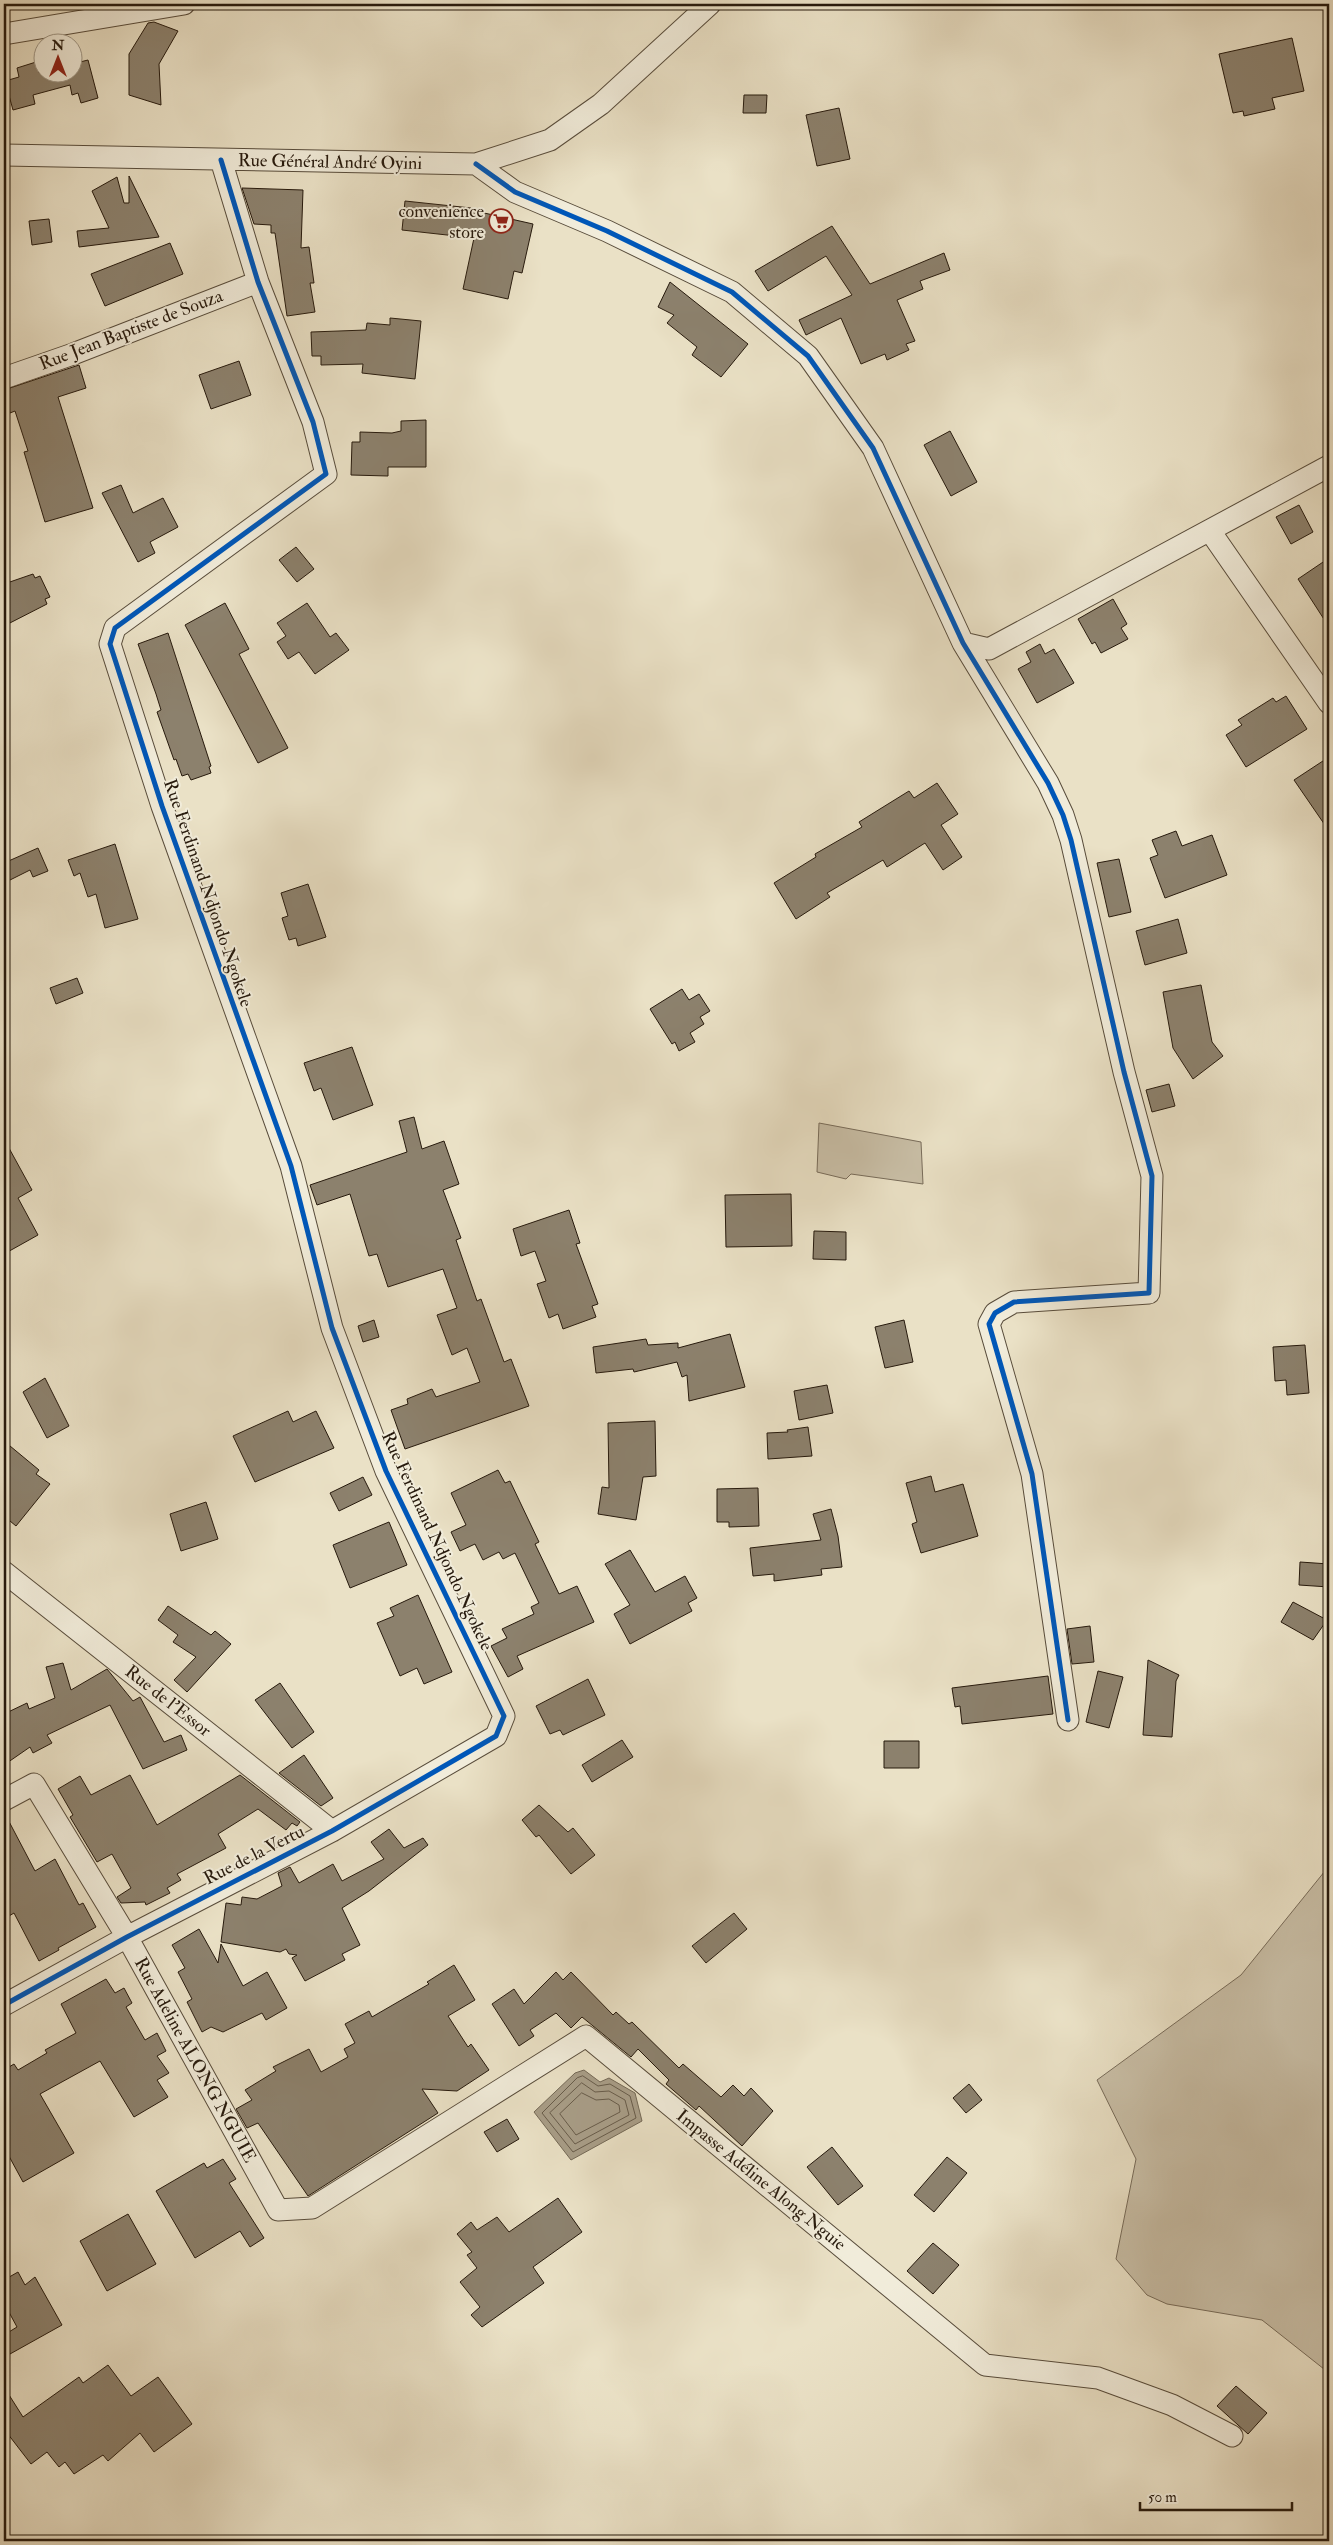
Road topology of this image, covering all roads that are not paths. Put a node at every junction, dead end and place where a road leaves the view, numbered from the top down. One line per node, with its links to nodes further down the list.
1 (184, 4): 3 (street)
2 (710, 4): 6 (street, Rue Général André Oyini)
3 (4, 34)
4 (4, 155): 5 (street, Rue Général André Oyini)
5 (221, 160): 6 (street, Rue Général André Oyini); 7 (street, Rue Ferdinand Ndjondo Ngokele)
6 (476, 164): 11 (street)
7 (258, 282): 8 (street, Rue Jean Baptiste de Souza); 14 (street, Rue Ferdinand Ndjondo Ngokele)
8 (4, 378)
9 (1329, 466): 10 (street)
10 (1210, 531): 11 (street); 12 (street)
11 (963, 643): 15 (street)
12 (1329, 703)
13 (4, 1572): 17 (street, Rue de l'Essor)
14 (504, 1716): 17 (street, Rue de la Vertu)
15 (1068, 1720)
16 (4, 1800): 18 (street, Rue Adeline ALONG NGUIE)
17 (332, 1831): 18 (street, Rue de la Vertu)
18 (127, 1937): 19 (street, Rue de la Vertu); 20 (street, Rue Adeline ALONG NGUIE)
19 (4, 2005)
20 (312, 2208): 21 (street, Impasse Adéline Along Nguie)
21 (1232, 2436)

